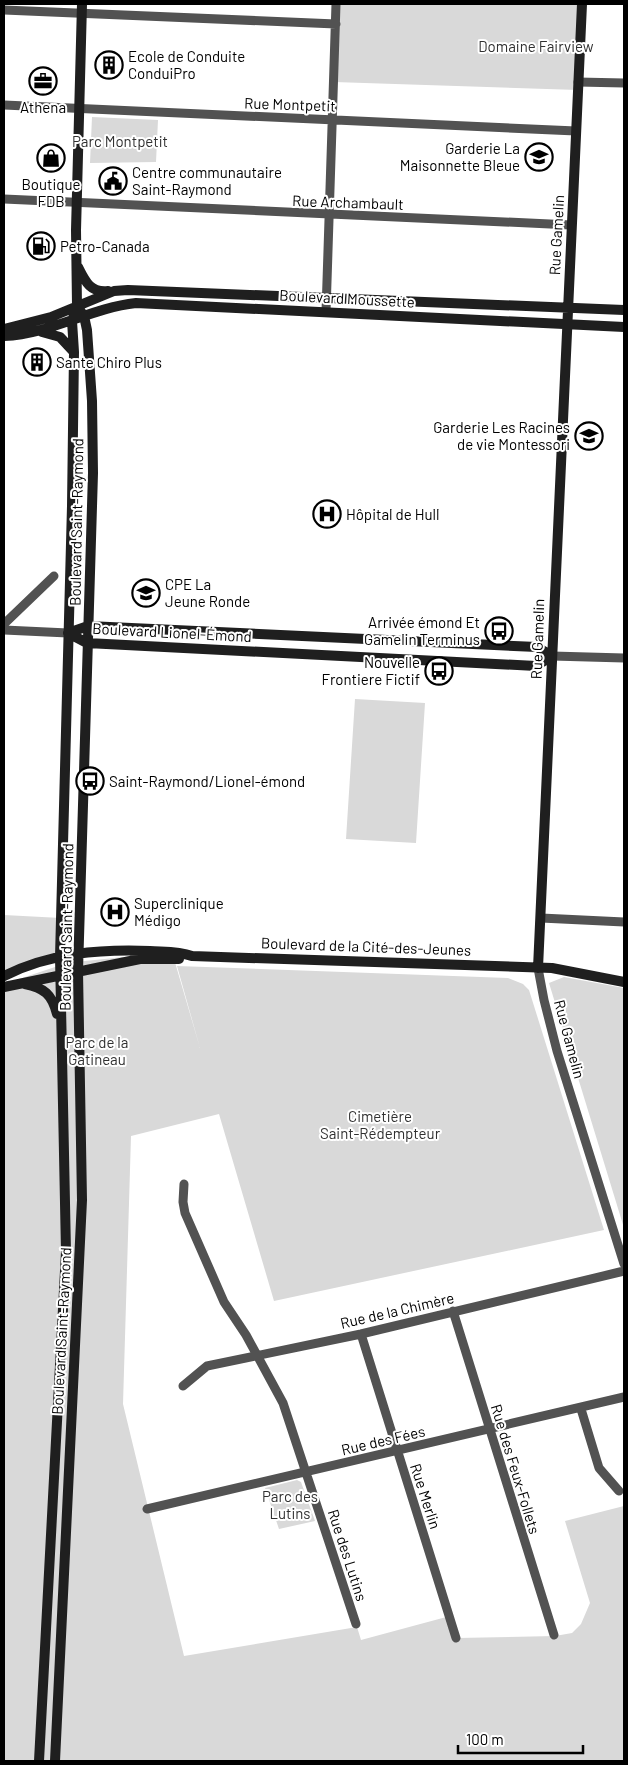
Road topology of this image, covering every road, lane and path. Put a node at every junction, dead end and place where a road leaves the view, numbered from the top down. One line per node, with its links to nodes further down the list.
1 (336, 4): 5 (street)
2 (582, 4): 6 (street, Rue Gamelin)
3 (82, 9): 4 (street); 5 (street); 9 (street, Boulevard Saint-Raymond)
4 (4, 10)
5 (336, 24): 10 (street)
6 (578, 82): 7 (street); 11 (street, Rue Gamelin)
7 (624, 83)
8 (4, 105): 9 (street, Rue Montpetit)
9 (79, 109): 10 (street, Rue Montpetit); 13 (street, Boulevard Saint-Raymond)
10 (332, 120): 11 (street, Rue Montpetit); 14 (street)
11 (576, 132): 15 (street, Rue Gamelin)
12 (4, 199): 13 (street, Rue Archambault)
13 (76, 203): 14 (street, Rue Archambault); 16 (street, Boulevard Saint-Raymond)
14 (329, 215): 15 (street, Rue Archambault); 18 (street)
15 (571, 225): 20 (street, Rue Gamelin)
16 (76, 264): 17 (street); 19 (street, Boulevard Saint-Raymond)
17 (114, 291): 18 (street, Boulevard Moussette); 19 (street, Boulevard Moussette)
18 (326, 299): 20 (street, Boulevard Moussette); 22 (street)
19 (77, 306): 23 (street, Boulevard Saint-Raymond); 24 (street, Boulevard Saint-Raymond); 27 (street, Boulevard Moussette)
20 (567, 309): 21 (street, Boulevard Moussette); 25 (street, Rue Gamelin)
21 (624, 310)
22 (326, 312): 23 (street, Boulevard Moussette); 25 (street, Boulevard Moussette)
23 (84, 316): 24 (street, Boulevard Moussette); 33 (street, Boulevard Saint-Raymond)
24 (72, 321): 28 (street, Boulevard Moussette); 30 (street, Boulevard Saint-Raymond)
25 (566, 325): 26 (street, Boulevard Moussette); 37 (street, Rue Gamelin)
26 (624, 327)
27 (4, 329)
28 (41, 332): 29 (street); 30 (street)
29 (4, 336)
30 (74, 352): 35 (street, Boulevard Saint-Raymond)
31 (54, 576): 32 (street)
32 (4, 624)
33 (88, 626): 35 (street, Boulevard Lionel-Émond); 36 (street, Boulevard Saint-Raymond); 37 (street, Boulevard Lionel-Émond)
34 (4, 630): 35 (street)
35 (68, 633): 36 (street, Boulevard Lionel-Émond); 43 (street, Boulevard Saint-Raymond)
36 (87, 644): 37 (street, Boulevard Lionel-Émond); 41 (street, Boulevard Saint-Raymond)
37 (552, 656): 38 (street, Boulevard Lionel-Émond); 39 (street, Rue Gamelin)
38 (624, 658)
39 (540, 918): 40 (street); 44 (street, Rue Gamelin)
40 (624, 922)
41 (80, 953): 42 (street, Boulevard de la Cité-des-Jeunes); 43 (street, Boulevard de la Cité-des-Jeunes); 45 (street, Boulevard Saint-Raymond)
42 (192, 956): 44 (street, Boulevard de la Cité-des-Jeunes); 45 (street, Boulevard de la Cité-des-Jeunes)
43 (60, 957): 46 (street, Boulevard Saint-Raymond); 47 (street, Boulevard de la Cité-des-Jeunes)
44 (538, 968): 48 (street, Boulevard de la Cité-des-Jeunes); 53 (street, Rue Gamelin)
45 (78, 971): 46 (street, Boulevard de la Cité-des-Jeunes); 70 (street, Boulevard Saint-Raymond)
46 (60, 974): 49 (street, Boulevard de la Cité-des-Jeunes); 51 (street, Boulevard Saint-Raymond)
47 (4, 976)
48 (624, 982)
49 (21, 984): 50 (street, Boulevard de la Cité-des-Jeunes); 51 (street)
50 (4, 988)
51 (60, 1030): 69 (street, Boulevard Saint-Raymond)
52 (184, 1184): 57 (street, Rue des Lutins)
53 (624, 1264)
54 (624, 1271): 55 (street, Rue de la Chimère)
55 (453, 1311): 56 (street, Rue de la Chimère); 61 (street, Rue des Feux-Follets)
56 (361, 1334): 57 (street, Rue de la Chimère); 62 (street, Rue Merlin)
57 (257, 1356): 58 (street, Rue de la Chimère); 63 (street, Rue des Lutins)
58 (183, 1386)
59 (624, 1397): 60 (street, Rue des Fées)
60 (581, 1409): 61 (street, Rue des Fées); 64 (street)
61 (488, 1430): 62 (street, Rue des Fées); 67 (street, Rue des Feux-Follets)
62 (397, 1450): 63 (street, Rue des Fées); 68 (street, Rue Merlin)
63 (305, 1471): 65 (street, Rue des Fées); 66 (street, Rue des Lutins)
64 (619, 1491)
65 (147, 1509)
66 (356, 1624)
67 (554, 1635)
68 (456, 1638)
69 (39, 1761)
70 (54, 1761)

